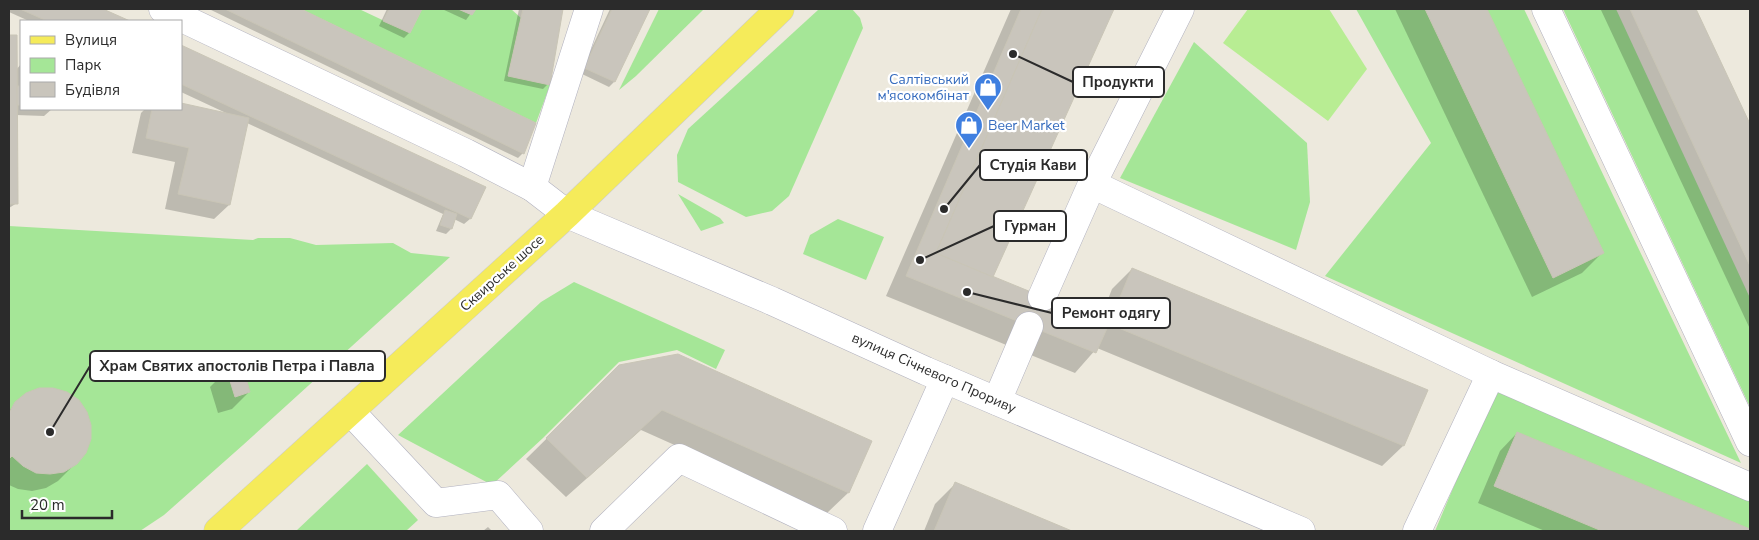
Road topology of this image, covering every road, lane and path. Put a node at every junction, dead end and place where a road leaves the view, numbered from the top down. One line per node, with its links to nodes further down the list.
1 (163, 9): 7 (street, вулиця Січневого Прориву)
2 (589, 9): 7 (street)
3 (780, 9): 8 (main road, Сквирське шосе)
4 (1180, 9): 6 (street)
5 (1546, 9): 15 (street)
6 (1092, 184): 9 (street); 11 (street)
7 (532, 187): 8 (street, вулиця Січневого Прориву)
8 (567, 214): 12 (street, вулиця Січневого Прориву); 14 (main road, Сквирське шосе)
9 (1042, 297)
10 (1030, 326): 13 (street)
11 (1491, 374): 16 (street); 23 (street)
12 (945, 379): 13 (street, вулиця Січневого Прориву); 21 (street)
13 (997, 401): 22 (street, вулиця Січневого Прориву)
14 (350, 411): 17 (main road, Сквирське шосе); 18 (street)
15 (1750, 442)
16 (1750, 486)
17 (218, 531)
18 (529, 531)
19 (604, 531): 20 (street)
20 (833, 531)
21 (877, 531)
22 (1301, 531)
23 (1417, 531)

